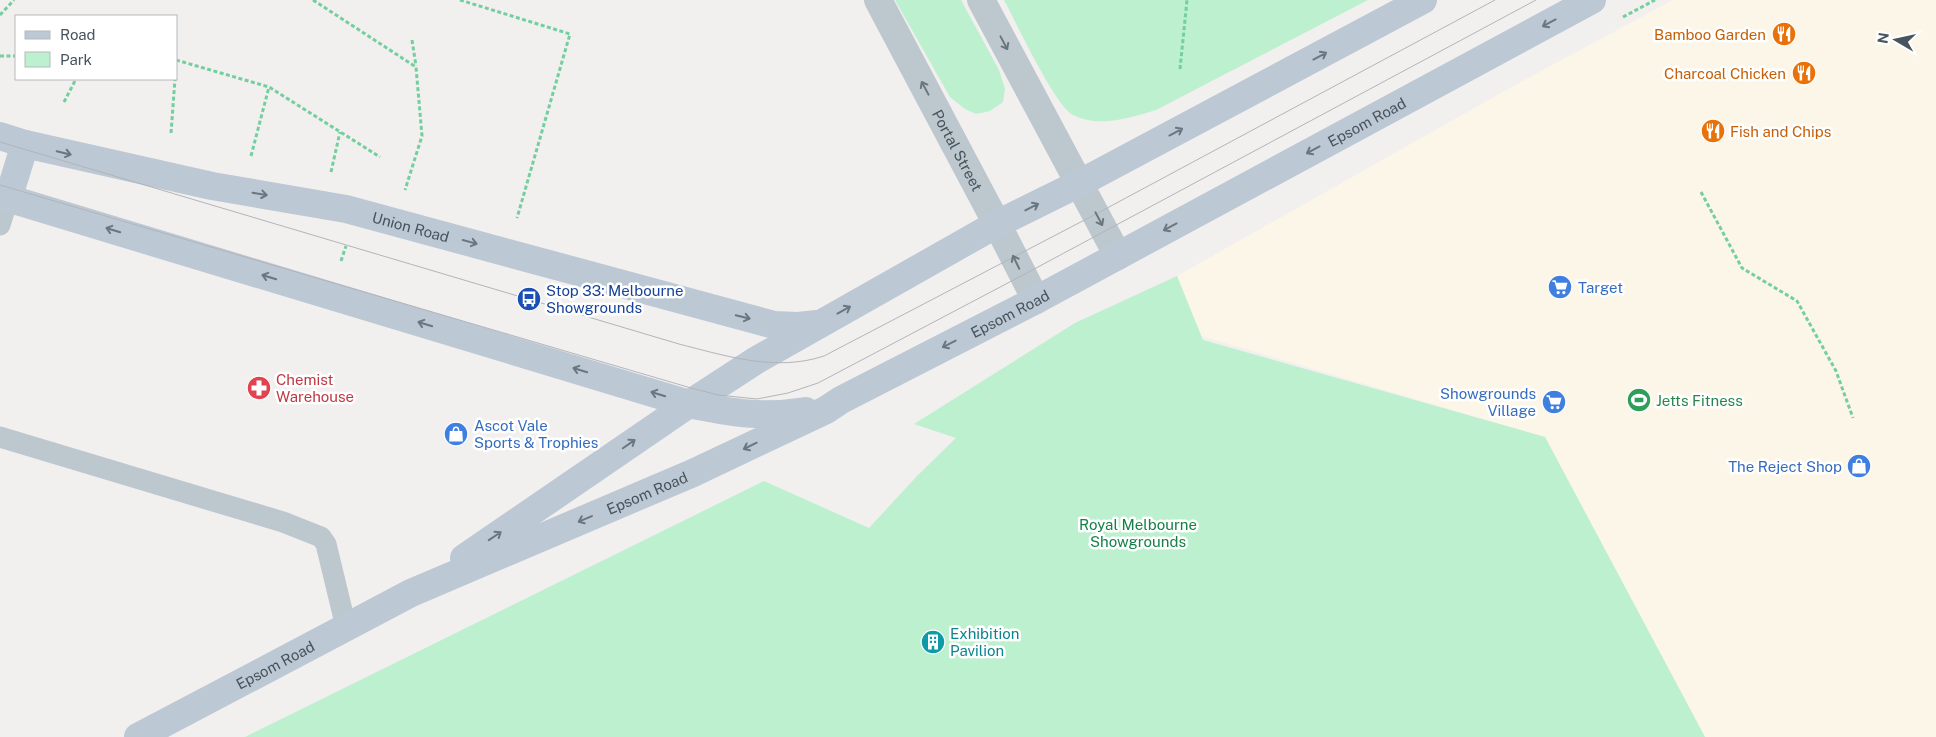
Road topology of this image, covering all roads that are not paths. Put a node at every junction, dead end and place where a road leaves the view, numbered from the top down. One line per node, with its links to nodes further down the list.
1 (878, 0): 8 (street, Portal Street, one-way to 1)
2 (981, 0): 6 (street, one-way to 6)
3 (1423, 0): 6 (main road, Epsom Road, one-way to 3)
4 (1592, 0): 10 (main road, Epsom Road, one-way to 10)
5 (12, 140): 7 (main road); 12 (main road, Union Road, one-way to 12)
6 (1080, 182): 8 (main road, Epsom Road, one-way to 6); 10 (street, one-way to 10)
7 (4, 198): 9 (lane); 14 (main road, one-way to 7)
8 (998, 224): 11 (street, Portal Street, one-way to 8); 12 (main road, Epsom Road, one-way to 8)
9 (0, 225)
10 (1118, 256): 11 (main road, Epsom Road)
11 (1036, 300): 13 (main road, Epsom Road, one-way to 13)
12 (819, 324): 14 (main road, Epsom Road)
13 (841, 400): 14 (main road); 16 (main road, Epsom Road, one-way to 16)
14 (689, 404): 16 (main road, Epsom Road, one-way to 14)
15 (0, 437): 17 (lane)
16 (412, 593): 17 (main road, Epsom Road)
17 (346, 627): 18 (main road, Epsom Road)
18 (138, 737)

